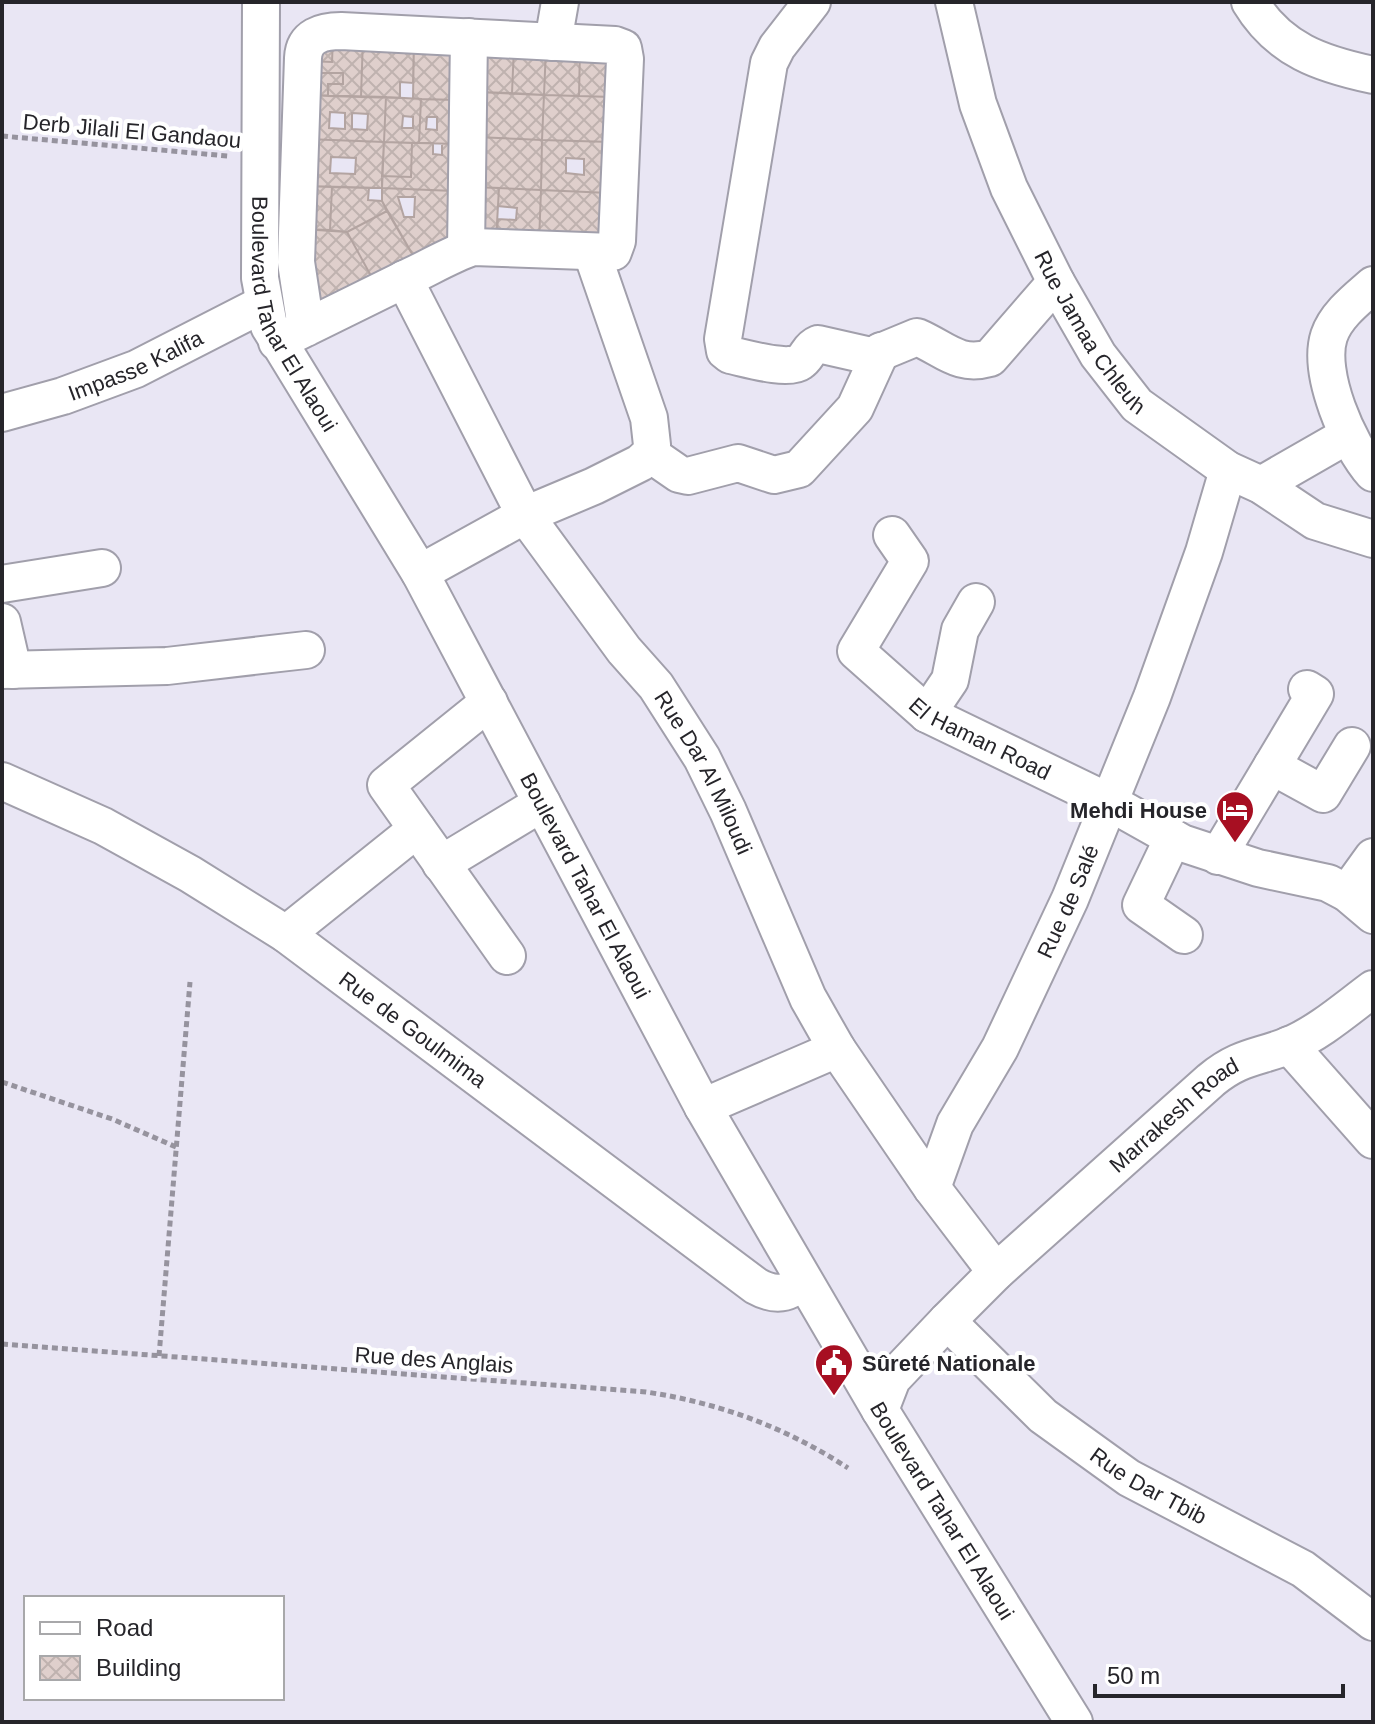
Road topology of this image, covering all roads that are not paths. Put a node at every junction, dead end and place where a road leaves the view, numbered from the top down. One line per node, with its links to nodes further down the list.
1 (261, 2): 14 (street, Boulevard Tahar El Alaoui)
2 (560, 2): 7 (street)
3 (812, 2): 16 (street)
4 (954, 2): 12 (street, Rue Jamaa Chleuh)
5 (1263, 9): 8 (street)
6 (469, 37): 7 (street); 9 (street); 15 (street)
7 (553, 42): 10 (street)
8 (1373, 75)
9 (466, 249): 10 (street); 11 (street)
10 (592, 253): 19 (street)
11 (404, 279): 15 (street); 23 (street, Rue Dar Al Miloudi)
12 (1056, 282): 16 (street); 20 (street, Rue Jamaa Chleuh)
13 (1373, 285): 18 (street)
14 (263, 304): 15 (street, Boulevard Tahar El Alaoui); 17 (street, Impasse Kalifa)
15 (291, 335): 27 (street, Boulevard Tahar El Alaoui)
16 (881, 351): 19 (street)
17 (2, 413)
18 (1348, 435): 21 (street); 22 (street)
19 (650, 454): 23 (street)
20 (1228, 470): 22 (street, Rue Jamaa Chleuh); 39 (street, Rue de Salé)
21 (1373, 473)
22 (1261, 485): 25 (street, Rue Jamaa Chleuh)
23 (525, 515): 27 (street); 52 (street, Rue Dar Al Miloudi)
24 (892, 535): 35 (street, El Haman Road)
25 (1373, 539)
26 (102, 568): 28 (street)
27 (420, 573): 34 (street, Boulevard Tahar El Alaoui)
28 (2, 584)
29 (976, 602): 35 (street)
30 (2, 622): 32 (street)
31 (306, 650): 32 (street)
32 (7, 670)
33 (1307, 689): 37 (street)
34 (489, 702): 40 (street, Boulevard Tahar El Alaoui); 41 (street)
35 (927, 714): 39 (street, El Haman Road)
36 (1352, 746): 37 (street)
37 (1272, 766): 43 (street)
38 (2, 781): 47 (street, Rue de Goulmima)
39 (1109, 802): 42 (street, El Haman Road); 55 (street, Rue de Salé)
40 (542, 803): 45 (street); 53 (street, Boulevard Tahar El Alaoui)
41 (417, 829): 45 (street); 47 (street)
42 (1173, 838): 43 (street, El Haman Road); 48 (street)
43 (1218, 856): 46 (street, El Haman Road)
44 (1373, 857): 46 (street)
45 (441, 864): 49 (street)
46 (1360, 904)
47 (286, 934): 57 (street, Rue de Goulmima)
48 (1184, 935)
49 (507, 956)
50 (1373, 989): 51 (street, Marrakesh Road)
51 (1289, 1045): 54 (street); 56 (street, Marrakesh Road)
52 (837, 1049): 53 (street); 55 (street, Rue Dar Al Miloudi)
53 (703, 1107): 57 (street, Boulevard Tahar El Alaoui)
54 (1373, 1140)
55 (932, 1188): 56 (street, Rue Dar Al Miloudi)
56 (996, 1272): 58 (street, Marrakesh Road)
57 (802, 1278): 59 (street, Boulevard Tahar El Alaoui)
58 (947, 1321): 59 (street, Marrakesh Road); 60 (street, Rue Dar Tbib)
59 (880, 1410): 61 (street, Boulevard Tahar El Alaoui)
60 (1373, 1622)
61 (1074, 1722)

